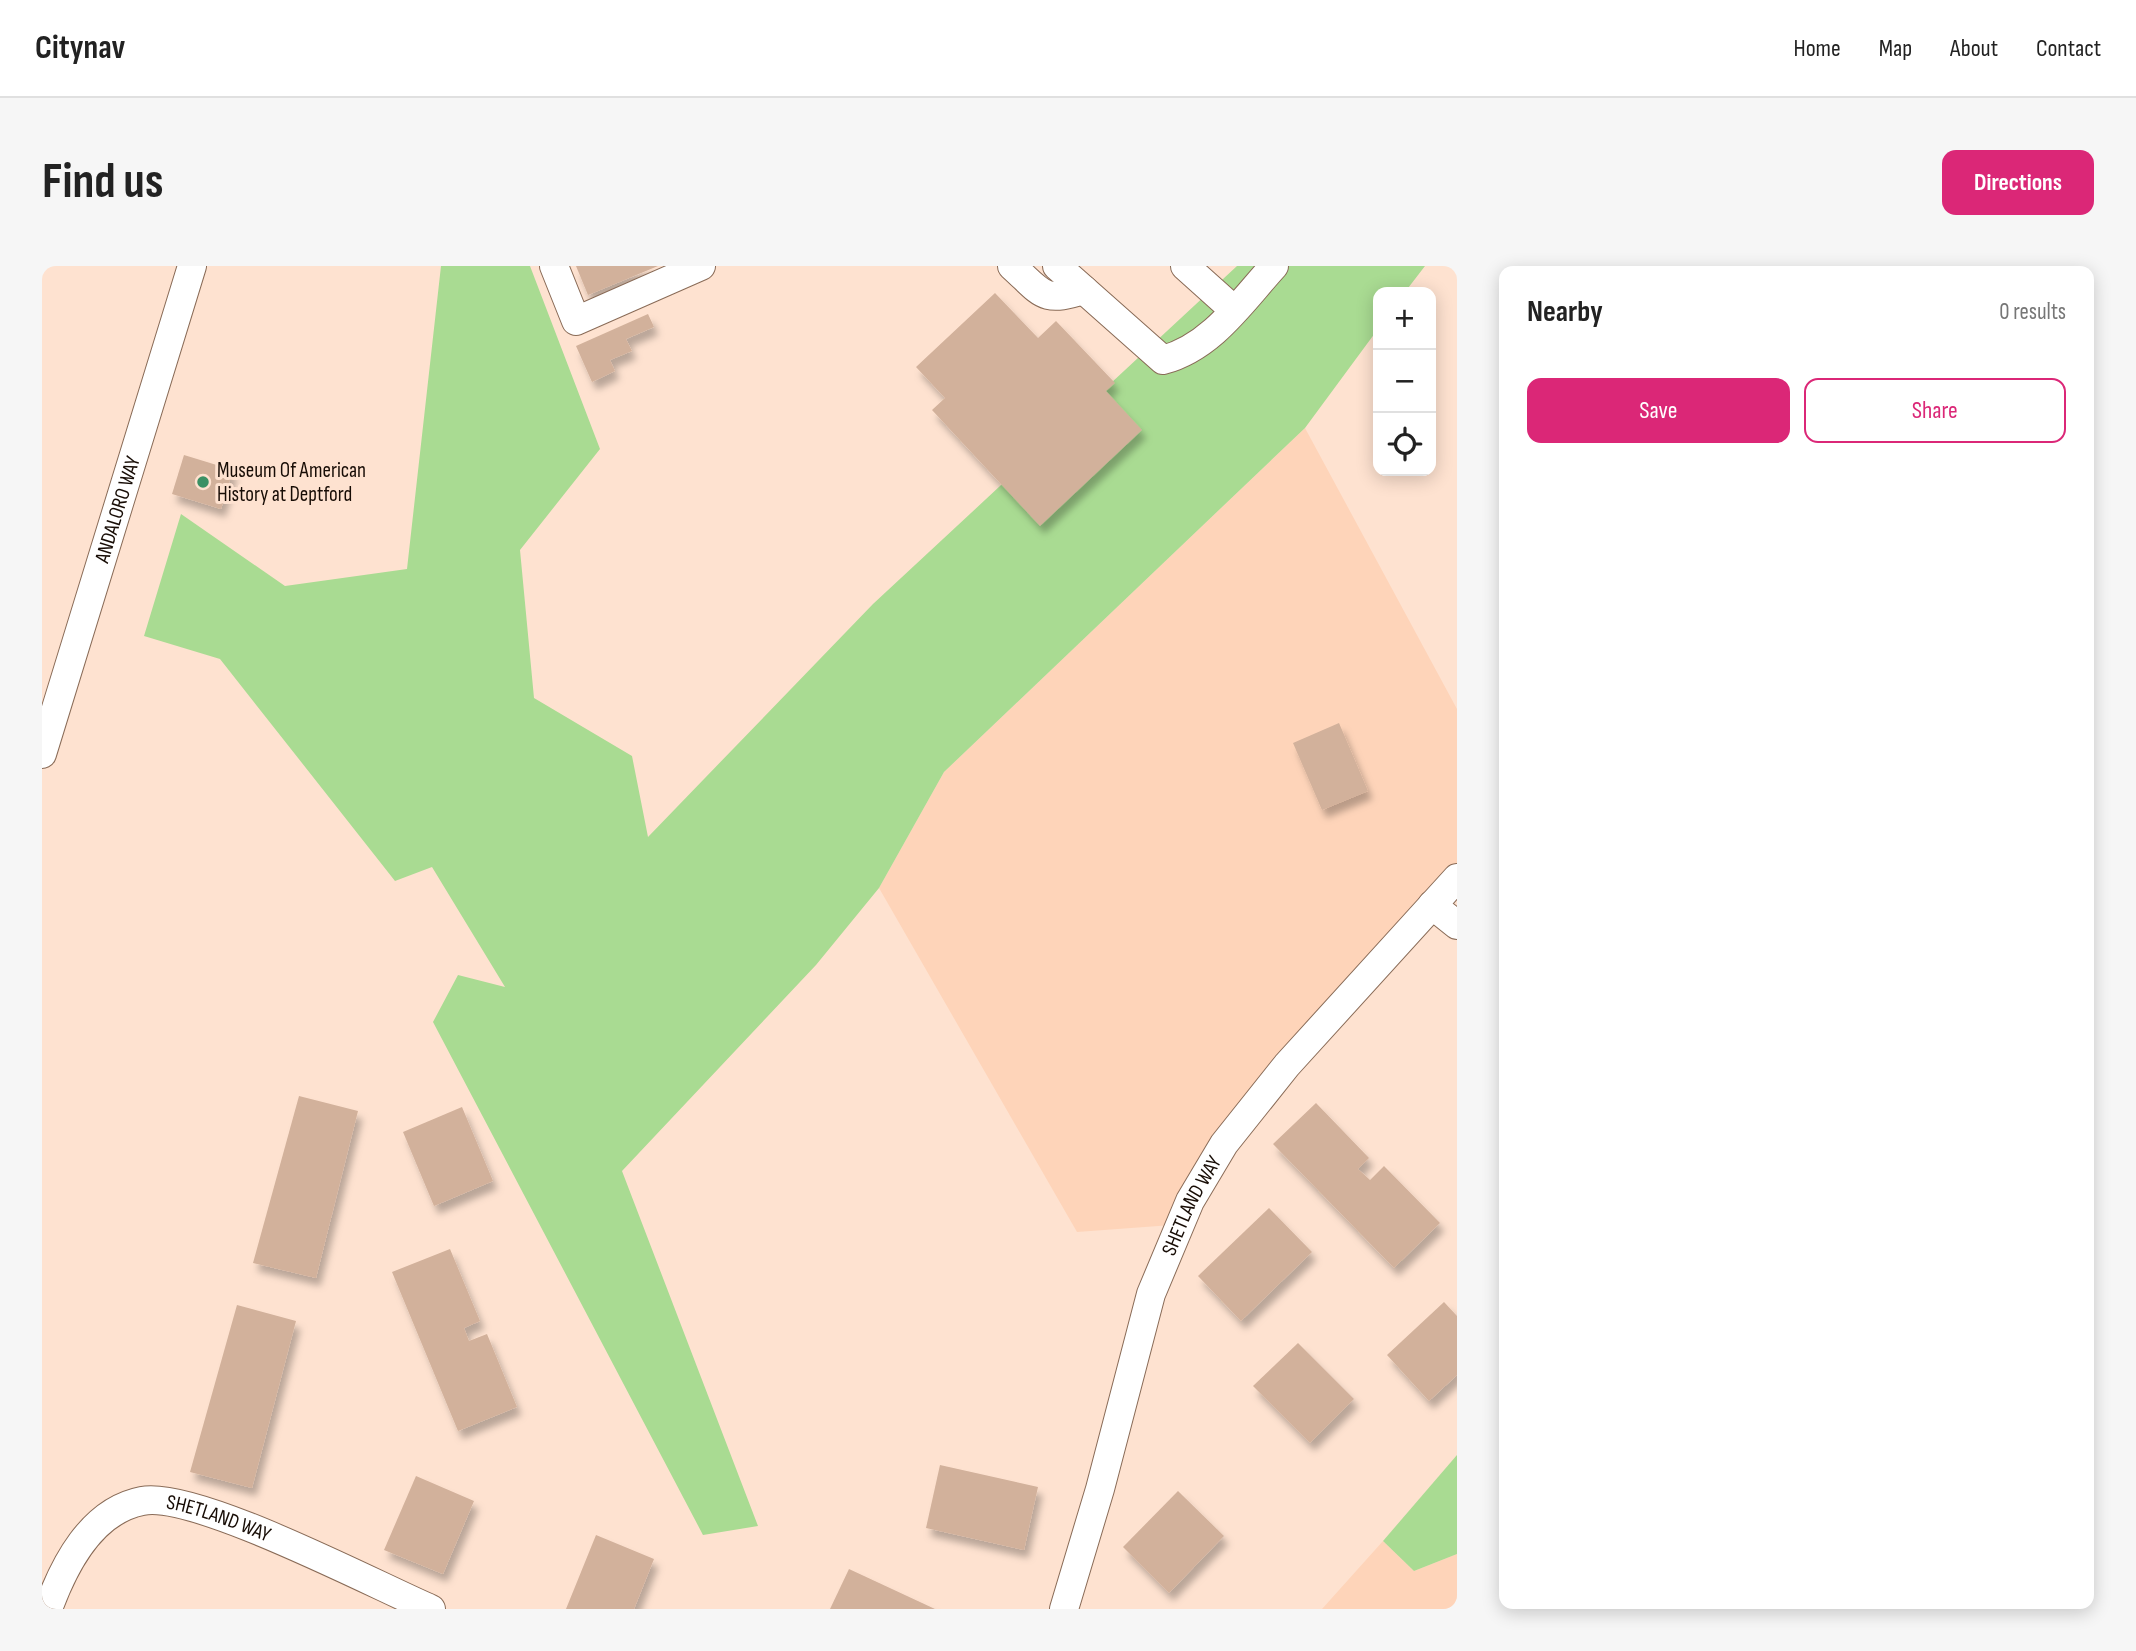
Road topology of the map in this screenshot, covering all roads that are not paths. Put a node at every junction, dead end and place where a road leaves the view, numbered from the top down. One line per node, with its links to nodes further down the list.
1 (192, 266): 10 (street, ANDALORO WAY)
2 (554, 266): 3 (street)
3 (701, 266)
4 (1012, 266): 8 (street)
5 (1057, 266): 8 (street)
6 (1185, 266): 9 (street)
7 (1274, 266): 9 (street)
8 (1084, 290): 9 (street)
9 (1234, 310)
10 (42, 754)
11 (1457, 878): 12 (street, SHETLAND WAY)
12 (1432, 905): 13 (street); 16 (street, SHETLAND WAY)
13 (1457, 925)
14 (48, 1609): 15 (street, SHETLAND WAY)
15 (431, 1609)
16 (1064, 1609)

